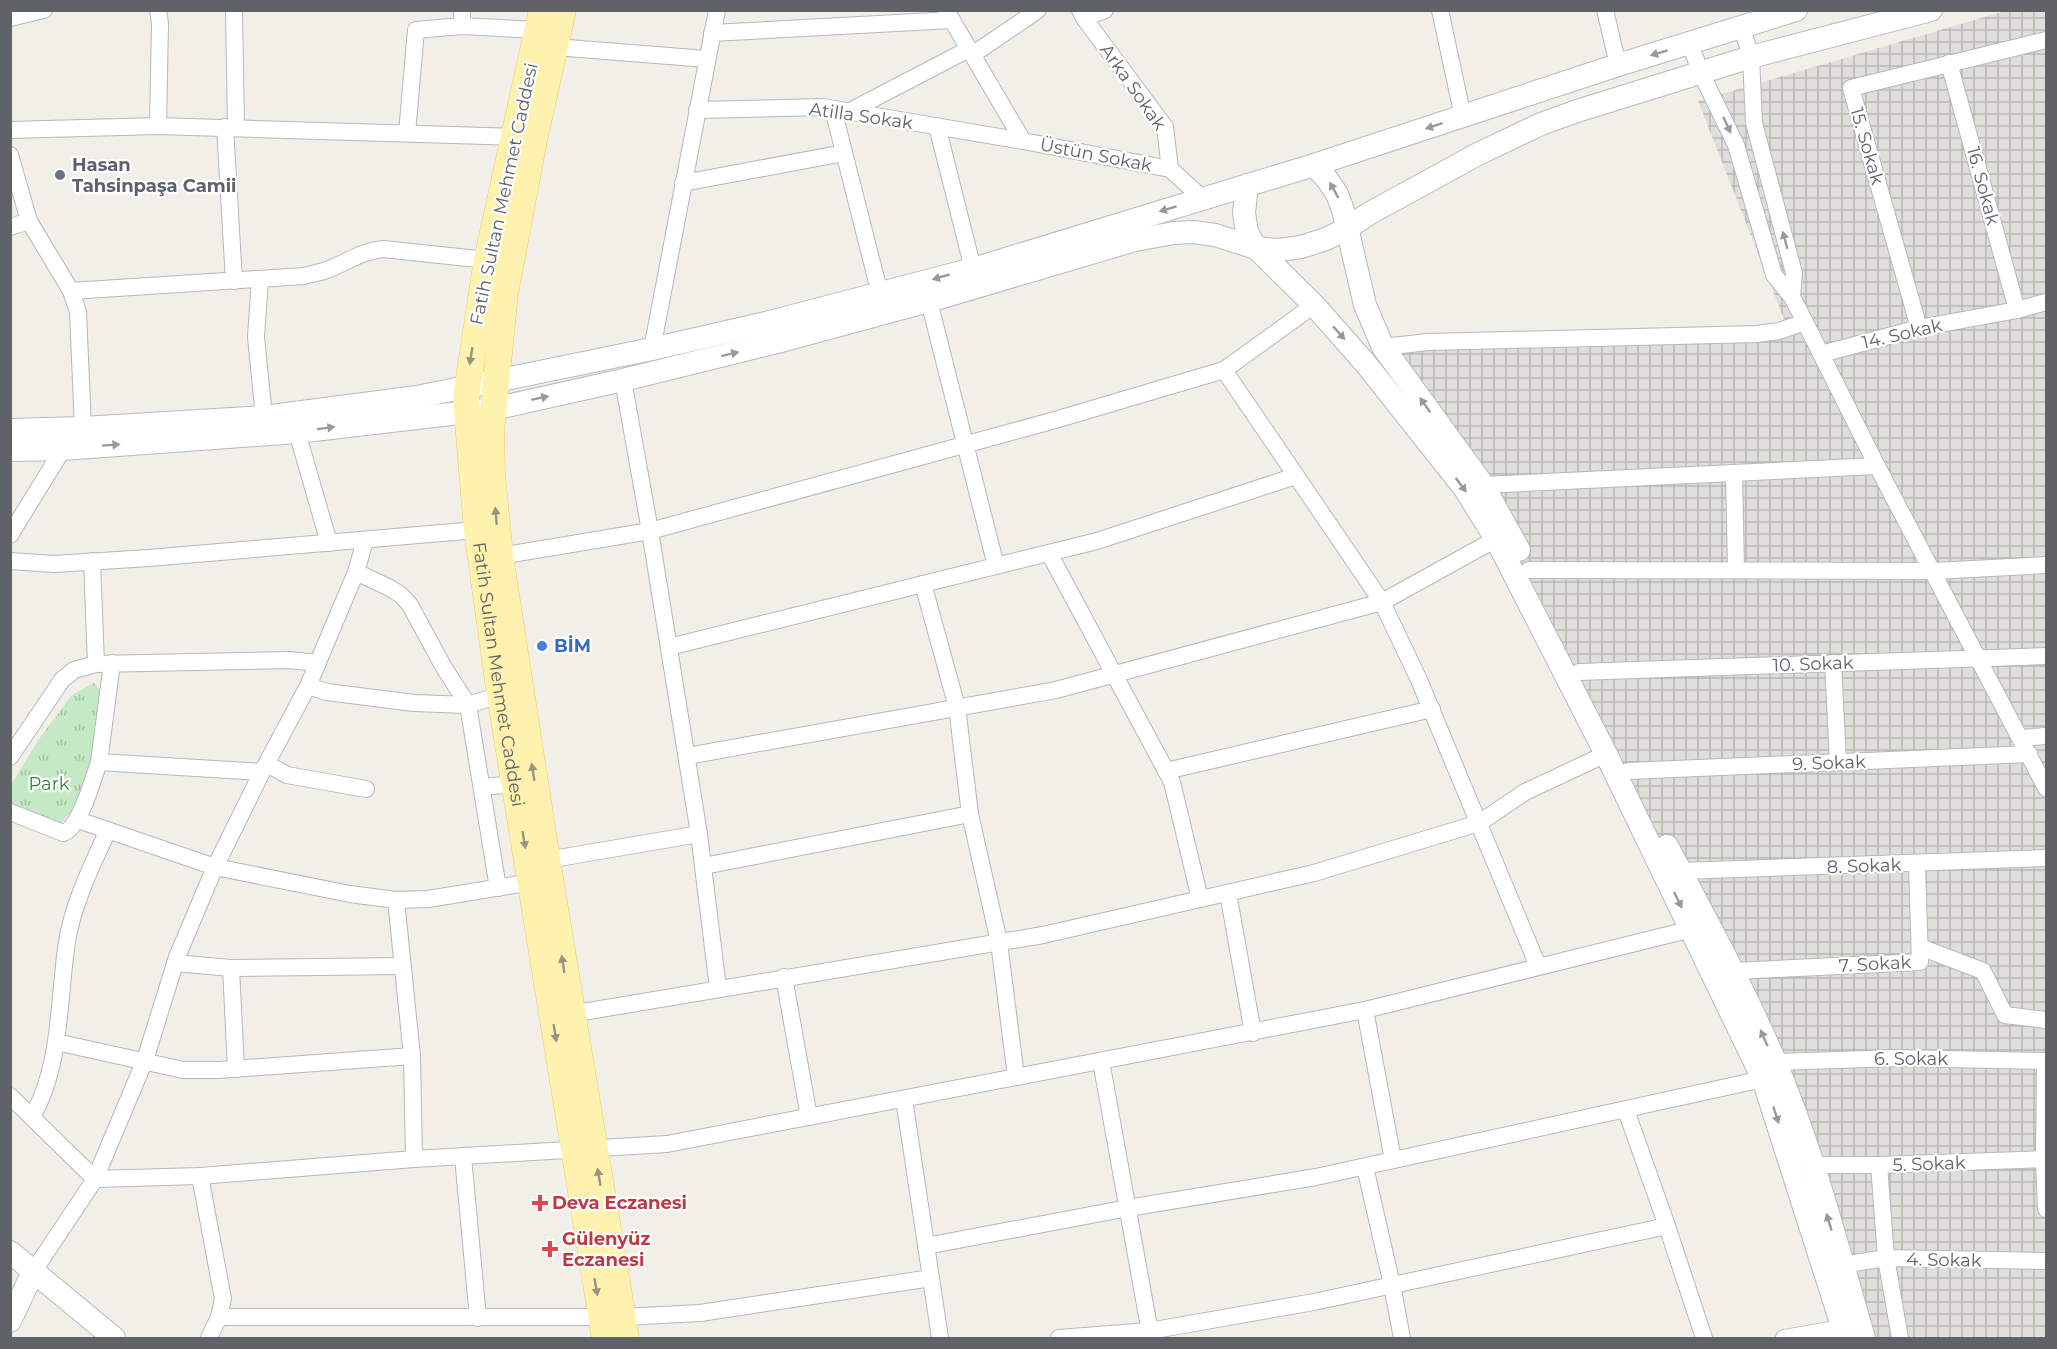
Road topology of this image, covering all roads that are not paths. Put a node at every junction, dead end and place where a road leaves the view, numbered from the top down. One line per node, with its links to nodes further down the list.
1 (44, 10): 14 (street)
2 (158, 10): 31 (street)
3 (234, 10): 33 (street)
4 (563, 10): 17 (main road)
5 (717, 10): 18 (street)
6 (1038, 10): 21 (street)
7 (1105, 10): 12 (street)
8 (1440, 10): 30 (street)
9 (1605, 10): 25 (street)
10 (1796, 10): 16 (main road)
11 (1931, 10): 22 (main road)
12 (1082, 14): 41 (street, Arka Sokak)
13 (949, 15): 18 (street); 21 (street, Üstün Sokak)
14 (10, 18)
15 (462, 18): 17 (street); 35 (street)
16 (1742, 28): 20 (main road); 22 (street)
17 (545, 29): 23 (street); 36 (main road, Fatih Sultan Mehmet Caddesi); 67 (main road)
18 (712, 33): 23 (street)
19 (2046, 40): 24 (street, 15. Sokak)
20 (1690, 44): 25 (main road, one-way to 25); 26 (street)
21 (970, 52): 29 (street); 37 (street, Üstün Sokak)
22 (1751, 57): 26 (main road); 55 (street, one-way to 22)
23 (707, 59): 28 (street)
24 (1949, 63): 59 (street, 16. Sokak); 61 (street, 15. Sokak)
25 (1618, 65): 30 (main road)
26 (1701, 73): 47 (main road); 55 (street, one-way to 55)
27 (833, 108): 28 (street, Atilla Sokak); 29 (street, Atilla Sokak); 38 (street)
28 (697, 110): 42 (street)
29 (850, 111): 32 (street, Atilla Sokak)
30 (1463, 117): 40 (main road, one-way to 40)
31 (158, 126): 33 (street); 34 (street)
32 (937, 126): 37 (street, Atilla Sokak); 50 (street)
33 (230, 127): 35 (street); 52 (street)
34 (10, 130)
35 (407, 133): 36 (street)
36 (515, 136): 49 (main road, Fatih Sultan Mehmet Caddesi)
37 (1023, 141): 41 (street, Üstün Sokak)
38 (844, 153): 42 (street); 54 (street)
39 (10, 155): 45 (street)
40 (1314, 165): 43 (main road); 47 (main road, one-way to 40)
41 (1170, 169): 44 (street, Üstün Sokak)
42 (683, 183): 63 (street)
43 (1246, 185): 44 (main road); 48 (main road)
44 (1202, 198): 50 (main road, one-way to 50)
45 (29, 221): 46 (street); 53 (street)
46 (10, 227)
47 (1346, 229): 48 (main road); 62 (main road)
48 (1256, 248): 56 (main road); 58 (main road)
49 (487, 260): 51 (street); 68 (main road, Fatih Sultan Mehmet Caddesi, one-way to 68)
50 (973, 269): 54 (main road, one-way to 54)
51 (260, 279): 52 (street); 70 (street)
52 (234, 281): 53 (street)
53 (71, 291): 71 (street)
54 (880, 294): 63 (main road)
55 (1792, 297): 60 (street)
56 (929, 301): 66 (main road, one-way to 56); 74 (street)
57 (2046, 302): 59 (street, 14. Sokak)
58 (1314, 305): 65 (street); 84 (main road, one-way to 84)
59 (2017, 310): 61 (street, 14. Sokak)
60 (1805, 322): 62 (street); 64 (street)
61 (1919, 328): 64 (street, 14. Sokak)
62 (1383, 347): 80 (main road, one-way to 62)
63 (652, 349): 67 (main road)
64 (1821, 354): 77 (street)
65 (1224, 370): 74 (street); 79 (street)
66 (623, 380): 69 (main road, one-way to 66); 82 (street)
67 (497, 381): 68 (main road); 69 (main road)
68 (466, 400): 69 (main road); 70 (main road); 73 (main road, one-way to 68); 81 (main road, Fatih Sultan Mehmet Caddesi)
69 (493, 409): 88 (main road, one-way to 69)
70 (264, 417): 71 (main road)
71 (84, 428): 72 (main road); 75 (street)
72 (10, 430)
73 (297, 432): 75 (main road, one-way to 73); 86 (street)
74 (964, 445): 82 (street); 92 (street)
75 (63, 449): 76 (main road); 83 (street)
76 (10, 450)
77 (1877, 466): 78 (street); 95 (street)
78 (1734, 473): 80 (street); 94 (street)
79 (1296, 476): 87 (street); 98 (street)
80 (1483, 485): 93 (main road)
81 (477, 530): 85 (street); 108 (main road, Fatih Sultan Mehmet Caddesi)
82 (650, 531): 88 (street); 99 (street)
83 (10, 535)
84 (1496, 538): 98 (street); 114 (main road)
85 (364, 541): 86 (street); 96 (street)
86 (329, 543): 90 (street)
87 (1049, 553): 92 (street); 106 (street)
88 (500, 556): 134 (main road, one-way to 88)
89 (10, 561): 90 (street)
90 (92, 561): 104 (street)
91 (2046, 565): 95 (street)
92 (996, 566): 97 (street)
93 (1529, 570): 94 (street); 105 (main road)
94 (1736, 570): 95 (street)
95 (1934, 571): 101 (street)
96 (356, 572): 102 (street); 109 (street)
97 (923, 584): 99 (street); 110 (street)
98 (1382, 603): 106 (street); 111 (street)
99 (669, 647): 116 (street)
100 (2046, 656): 101 (street, 10. Sokak)
101 (1980, 659): 103 (street, 10. Sokak); 113 (street)
102 (318, 663): 104 (street); 107 (street)
103 (1833, 663): 105 (street, 10. Sokak); 119 (street)
104 (104, 664): 117 (street); 118 (street)
105 (1579, 672): 122 (main road)
106 (1114, 674): 110 (street); 121 (street)
107 (308, 686): 109 (street); 120 (street)
108 (500, 695): 109 (street); 123 (main road, Fatih Sultan Mehmet Caddesi)
109 (468, 705): 124 (street)
110 (957, 707): 116 (street); 128 (street)
111 (1432, 709): 121 (street); 130 (street)
112 (2046, 736): 113 (street)
113 (2020, 738): 115 (street)
114 (1606, 754): 130 (street); 144 (main road, one-way to 144)
115 (2029, 754): 119 (street, 9. Sokak); 125 (street)
116 (687, 756): 132 (street)
117 (10, 757)
118 (99, 762): 120 (street); 129 (street)
119 (1838, 762): 122 (street, 9. Sokak)
120 (265, 768): 126 (street); 137 (street)
121 (1166, 771): 142 (street)
122 (1628, 771): 138 (main road)
123 (515, 784): 124 (street); 139 (main road, Fatih Sultan Mehmet Caddesi, one-way to 139)
124 (482, 788): 140 (street)
125 (2046, 788)
126 (366, 789)
127 (10, 812): 129 (street)
128 (970, 814): 136 (street); 145 (street)
129 (78, 820): 131 (street)
130 (1479, 823): 141 (street); 149 (street)
131 (108, 830): 137 (street); 158 (street)
132 (699, 834): 134 (street); 136 (street)
133 (2046, 858): 135 (street, 8. Sokak)
134 (547, 860): 155 (main road, one-way to 134)
135 (1917, 864): 138 (street, 8. Sokak); 146 (street, 7. Sokak)
136 (704, 866): 153 (street)
137 (215, 867): 143 (street); 147 (street)
138 (1682, 872): 151 (main road)
139 (532, 882): 140 (street); 171 (main road, Fatih Sultan Mehmet Caddesi, one-way to 171)
140 (498, 888): 143 (street)
141 (1228, 893): 142 (street); 157 (street)
142 (1200, 899): 145 (street)
143 (396, 900): 148 (street)
144 (1692, 928): 149 (street); 164 (main road)
145 (999, 942): 152 (street); 165 (street)
146 (1920, 947): 151 (street, 7. Sokak); 156 (street)
147 (175, 963): 150 (street); 160 (street)
148 (402, 966): 150 (street); 159 (street)
149 (1538, 966): 154 (street)
150 (231, 968): 163 (street)
151 (1734, 971): 164 (main road, one-way to 151)
152 (784, 977): 153 (street); 170 (street)
153 (718, 988): 155 (street)
154 (1365, 1010): 157 (street); 175 (street)
155 (571, 1014): 171 (main road)
156 (2046, 1020)
157 (1253, 1032): 161 (street)
158 (56, 1042): 160 (street); 169 (street)
159 (412, 1056): 163 (street); 173 (street)
160 (145, 1060): 163 (street); 180 (street)
161 (1101, 1061): 165 (street); 181 (street)
162 (2046, 1061): 164 (street, 6. Sokak); 174 (street)
163 (236, 1069)
164 (1769, 1070): 168 (street, 6. Sokak); 176 (main road); 196 (main road, one-way to 196)
165 (1016, 1077): 167 (street)
166 (10, 1096): 169 (street)
167 (904, 1099): 170 (street); 184 (street)
168 (1626, 1110): 175 (street, 6. Sokak); 183 (street)
169 (32, 1117): 180 (street)
170 (809, 1117): 171 (street)
171 (583, 1149): 172 (street); 195 (main road, Fatih Sultan Mehmet Caddesi)
172 (463, 1156): 173 (street); 193 (street)
173 (414, 1159): 179 (street)
174 (2045, 1159): 177 (street, 5. Sokak); 182 (street)
175 (1393, 1160): 178 (street, 6. Sokak)
176 (1812, 1166): 177 (street, 5. Sokak); 188 (main road, one-way to 176)
177 (1879, 1166): 186 (street)
178 (1365, 1167): 181 (street, 6. Sokak); 191 (street)
179 (200, 1176): 180 (street); 192 (street)
180 (95, 1179): 189 (street)
181 (1128, 1208): 184 (street, 6. Sokak); 197 (street)
182 (2046, 1209)
183 (1667, 1226): 191 (street); 203 (street)
184 (926, 1246): 190 (street)
185 (10, 1252): 189 (main road)
186 (1886, 1258): 187 (street, 4. Sokak); 188 (street, 4. Sokak); 206 (street)
187 (2046, 1261)
188 (1842, 1265): 205 (main road)
189 (33, 1272): 194 (main road); 198 (main road)
190 (931, 1278): 195 (street); 200 (street)
191 (1392, 1285): 197 (street); 202 (street)
192 (219, 1317): 193 (street); 199 (street)
193 (478, 1318): 195 (street)
194 (10, 1322)
195 (614, 1328)
196 (1844, 1333): 204 (street)
197 (1150, 1335): 201 (street)
198 (114, 1338)
199 (209, 1338)
200 (940, 1338)
201 (1059, 1338)
202 (1402, 1338)
203 (1704, 1338)
204 (1784, 1338)
205 (1864, 1338)
206 (1900, 1338)

